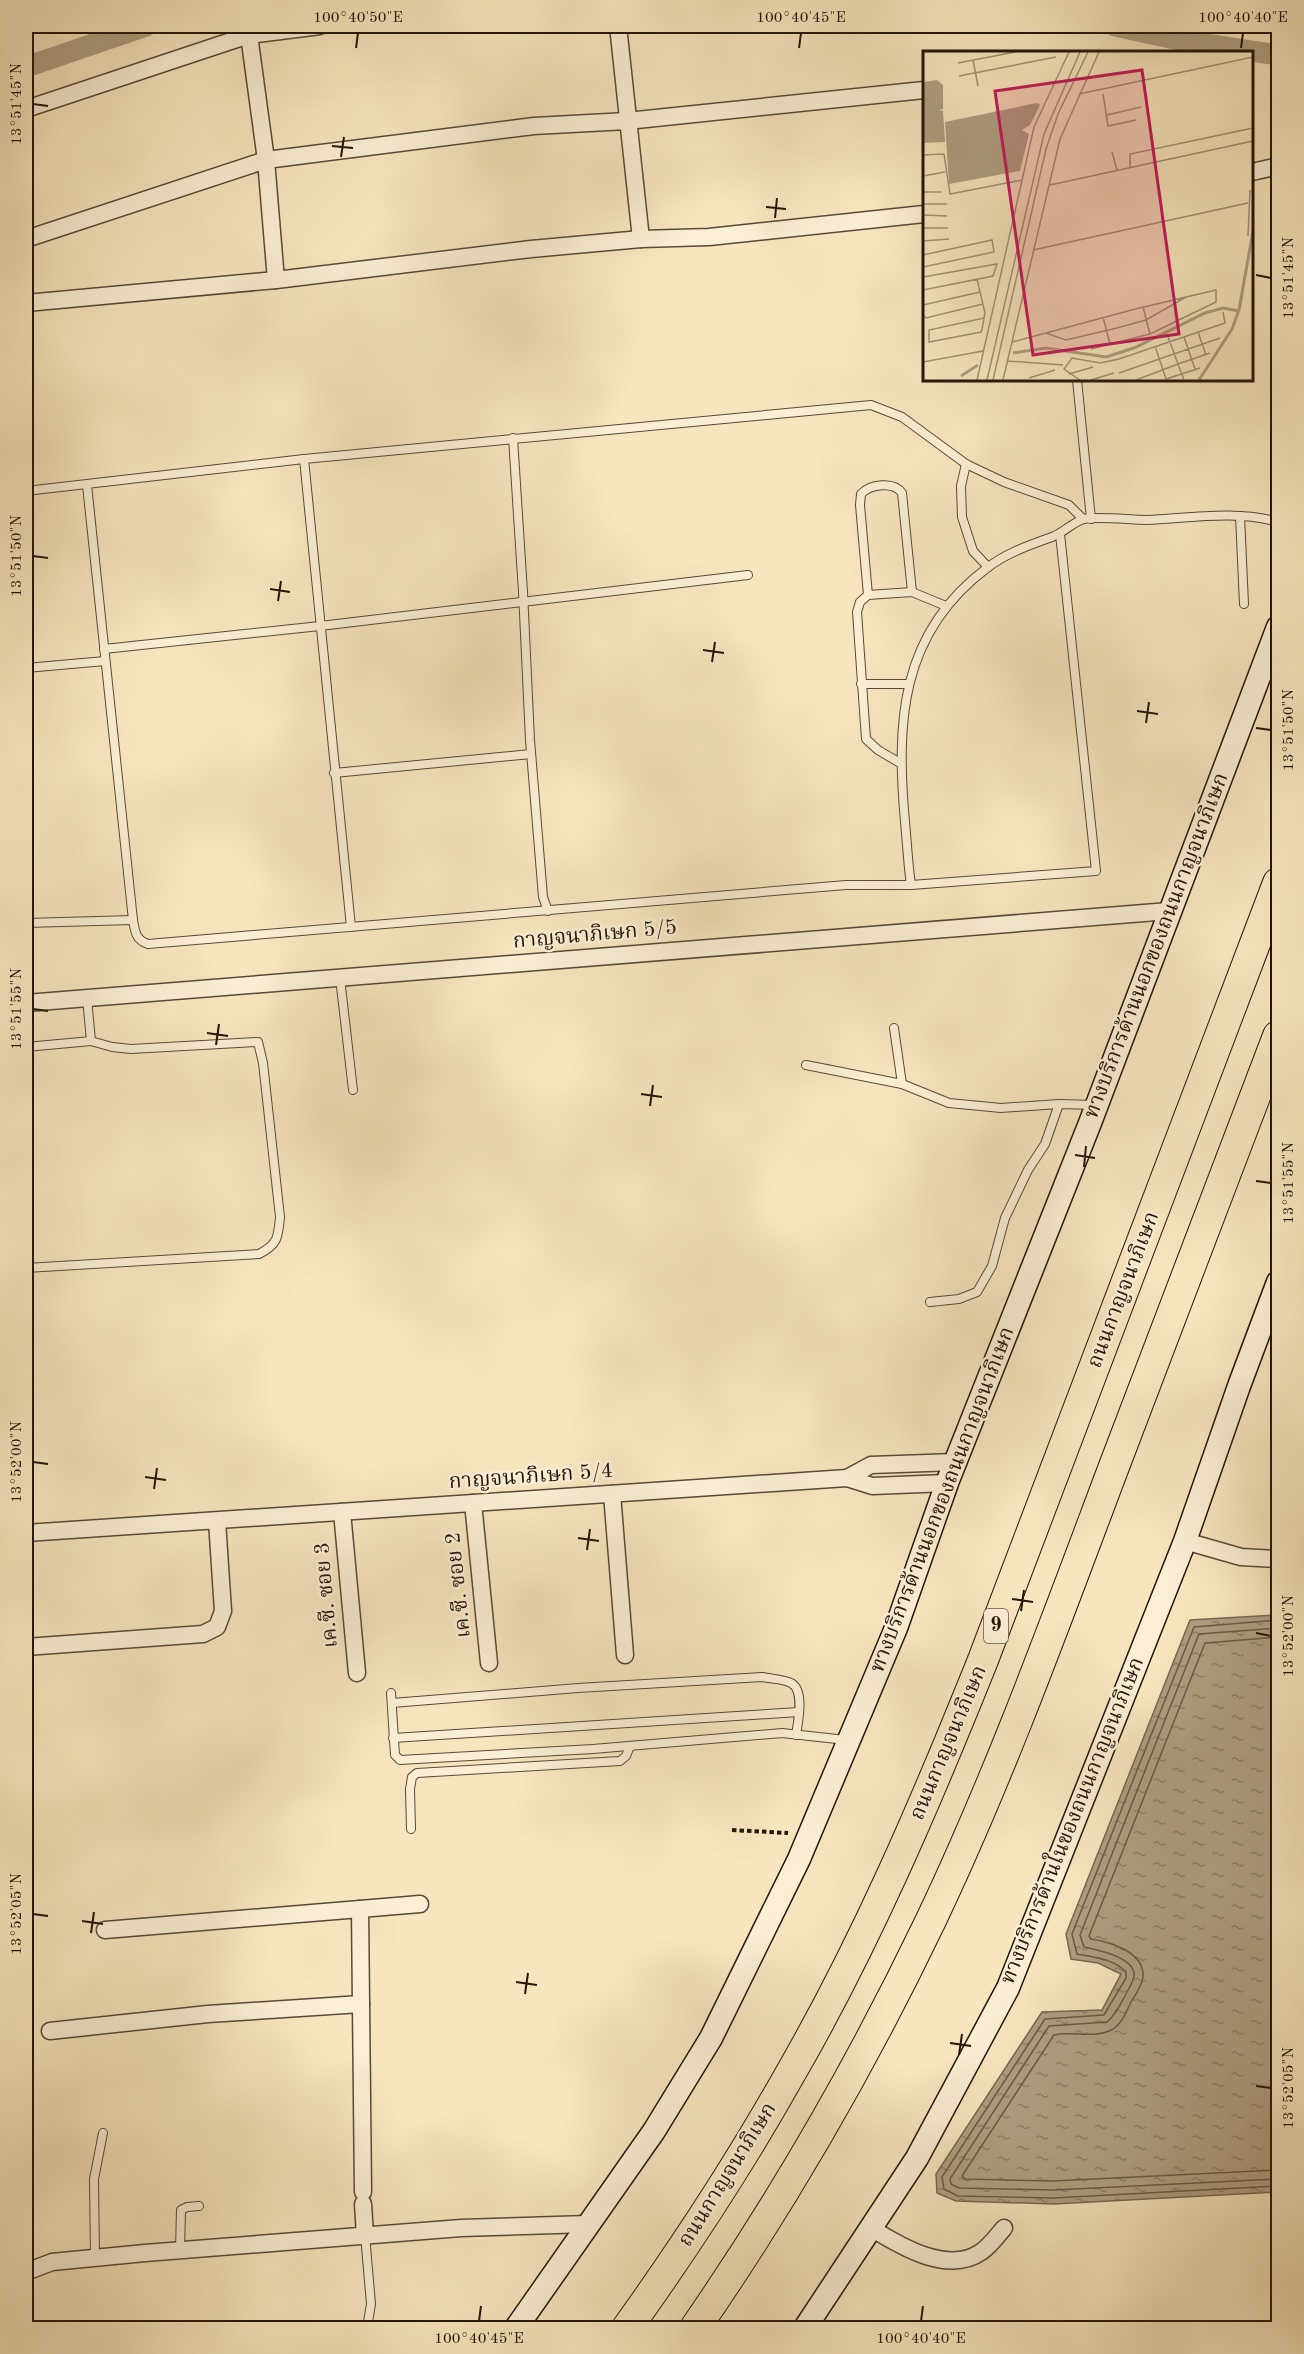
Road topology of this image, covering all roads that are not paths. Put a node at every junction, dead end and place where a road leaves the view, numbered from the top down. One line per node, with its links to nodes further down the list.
1 (320, 26): 3 (street)
2 (618, 26): 6 (street)
3 (249, 34): 5 (street); 7 (street)
4 (923, 90): 6 (street)
5 (26, 110)
6 (627, 121): 7 (street); 12 (street)
7 (266, 160): 11 (street); 13 (street)
8 (1278, 166): 9 (street)
9 (1253, 172)
10 (923, 214): 12 (street)
11 (26, 239)
12 (641, 239): 13 (street)
13 (276, 280): 14 (street)
14 (26, 303)
15 (1077, 381): 24 (lane)
16 (26, 406): 17 (lane)
17 (27, 429)
18 (513, 438): 19 (lane); 20 (lane); 31 (lane)
19 (304, 459): 21 (lane); 34 (lane)
20 (966, 464): 24 (lane); 27 (lane)
21 (87, 485): 22 (lane); 36 (lane)
22 (26, 491)
23 (1240, 516): 24 (lane); 25 (lane); 32 (lane)
24 (1087, 519): 26 (lane)
25 (1278, 522)
26 (1060, 534): 27 (lane); 45 (lane)
27 (988, 567): 33 (lane)
28 (748, 575): 31 (lane)
29 (912, 592): 30 (lane); 30 (lane); 33 (lane)
30 (868, 595): 39 (lane)
31 (524, 602): 34 (lane); 41 (lane)
32 (1244, 604)
33 (946, 606): 40 (lane)
34 (320, 626): 36 (lane); 43 (lane)
35 (1278, 627): 47 (main road, ทางบริการด้านนอกของถนนกาญจนาภิเษก)
36 (104, 649): 37 (lane)
37 (105, 661): 38 (lane); 48 (lane)
38 (26, 668)
39 (861, 684): 40 (lane); 42 (lane)
40 (908, 684): 42 (lane)
41 (531, 754): 43 (lane); 46 (lane)
42 (900, 763): 45 (lane)
43 (334, 773): 50 (lane)
44 (1278, 883): 102 (highway, ถนนกาญจนาภิเษก / 9)
45 (911, 885): 46 (lane)
46 (548, 911): 50 (lane)
47 (1169, 912): 51 (street, กาญจนาภิเษก 5/5); 62 (main road, ทางบริการด้านนอกของถนนกาญจนาภิเษก)
48 (134, 920): 49 (lane); 50 (lane)
49 (26, 923)
50 (351, 927)
51 (340, 978): 52 (street, กาญจนาภิเษก 5/5); 60 (lane)
52 (87, 998): 53 (street, กาญจนาภิเษก 5/5); 56 (lane)
53 (26, 1003)
54 (894, 1028): 59 (lane)
55 (1278, 1036): 103 (highway)
56 (91, 1041): 57 (lane); 63 (lane)
57 (26, 1047)
58 (806, 1065): 59 (lane)
59 (902, 1084): 61 (lane)
60 (353, 1090)
61 (1059, 1104): 62 (lane); 65 (lane)
62 (1097, 1105): 66 (main road, ทางบริการด้านนอกของถนนกาญจนาภิเษก)
63 (26, 1268)
64 (1278, 1282): 72 (main road, ทางบริการด้านในของถนนกาญจนาภิเษก)
65 (930, 1302)
66 (951, 1473): 67 (street, กาญจนาภิเษก 5/4); 83 (main road, ทางบริการด้านนอกของถนนกาญจนาภิเษก)
67 (612, 1494): 68 (street, กาญจนาภิเษก 5/4); 75 (street)
68 (473, 1503): 69 (street, กาญจนาภิเษก 5/4); 76 (street, เค.ซี. ซอย 2)
69 (342, 1512): 70 (street, กาญจนาภิเษก 5/4); 77 (street, เค.ซี. ซอย 3)
70 (217, 1521): 71 (street, กาญจนาภิเษก 5/4); 74 (street)
71 (26, 1533)
72 (1185, 1541): 73 (street); 94 (main road, ทางบริการด้านในของถนนกาญจนาภิเษก)
73 (1278, 1559)
74 (26, 1647)
75 (624, 1655)
76 (489, 1663)
77 (357, 1673)
78 (391, 1692): 79 (lane)
79 (392, 1703): 80 (lane); 82 (lane)
80 (799, 1712): 81 (lane); 82 (lane)
81 (796, 1735): 83 (lane); 84 (lane)
82 (393, 1738): 84 (lane)
83 (849, 1741): 93 (main road, ทางบริการด้านนอกของถนนกาญจนาภิเษก)
84 (630, 1746): 85 (lane)
85 (411, 1829)
86 (420, 1904): 87 (street)
87 (360, 1909): 88 (street); 89 (street)
88 (105, 1930)
89 (362, 2004): 90 (street); 96 (street)
90 (50, 2031)
91 (103, 2133): 98 (lane)
92 (199, 2206): 97 (lane)
93 (588, 2224): 96 (street); 101 (main road, ทางบริการด้านนอกของถนนกาญจนาภิเษก)
94 (871, 2228): 95 (street); 104 (main road, ทางบริการด้านในของถนนกาญจนาภิเษก)
95 (1004, 2228)
96 (364, 2235): 97 (street); 100 (lane)
97 (180, 2250): 98 (street)
98 (95, 2258): 99 (street)
99 (26, 2272)
100 (367, 2328)
101 (516, 2328)
102 (627, 2328)
103 (695, 2328)
104 (805, 2328)

